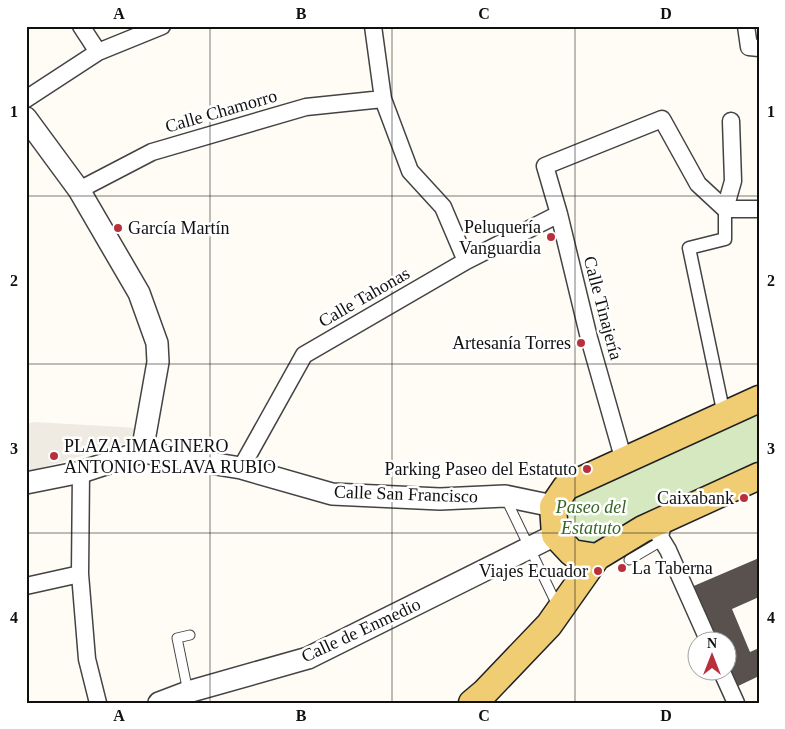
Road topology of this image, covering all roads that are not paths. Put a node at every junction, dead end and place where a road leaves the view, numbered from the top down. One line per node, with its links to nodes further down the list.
1 (81, 26): 6 (street)
2 (162, 26): 6 (street)
3 (746, 26): 5 (street)
4 (377, 28): 8 (street)
5 (759, 48)
6 (98, 52): 7 (street)
7 (26, 99)
8 (383, 100): 11 (street, Calle Chamorro); 15 (street)
9 (26, 118): 11 (street)
10 (731, 121): 12 (street)
11 (79, 190): 18 (street)
12 (725, 209): 13 (street); 14 (street, Calle Tinajería); 17 (street)
13 (759, 209)
14 (559, 214): 15 (street, Calle Tahonas); 19 (street, Calle Tinajería)
15 (466, 261): 20 (street, Calle Tahonas)
16 (759, 399): 17 (main road)
17 (724, 415): 19 (main road)
18 (142, 452): 20 (street, Calle San Francisco); 22 (street, Calle San Francisco)
19 (624, 461): 21 (lane); 26 (main road)
20 (241, 468): 25 (street, Calle San Francisco)
21 (582, 470)
22 (81, 472): 24 (street, Calle San Francisco); 32 (street)
23 (759, 476): 27 (main road)
24 (26, 483)
25 (505, 496): 26 (street, Calle San Francisco); 29 (lane)
26 (553, 506): 28 (main road)
27 (662, 529): 30 (main road); 31 (lane); 35 (street)
28 (563, 544): 29 (street, Calle de Enmedio); 30 (main road); 34 (main road)
29 (530, 548): 34 (lane); 38 (street, Calle de Enmedio)
30 (597, 557): 34 (main road)
31 (629, 560)
32 (80, 574): 33 (street); 39 (street)
33 (26, 586)
34 (560, 611): 41 (main road)
35 (705, 632)
36 (190, 635): 38 (lane)
37 (727, 682): 42 (street)
38 (188, 692): 40 (street, Calle de Enmedio)
39 (98, 703)
40 (158, 703)
41 (472, 703)
42 (736, 703)

